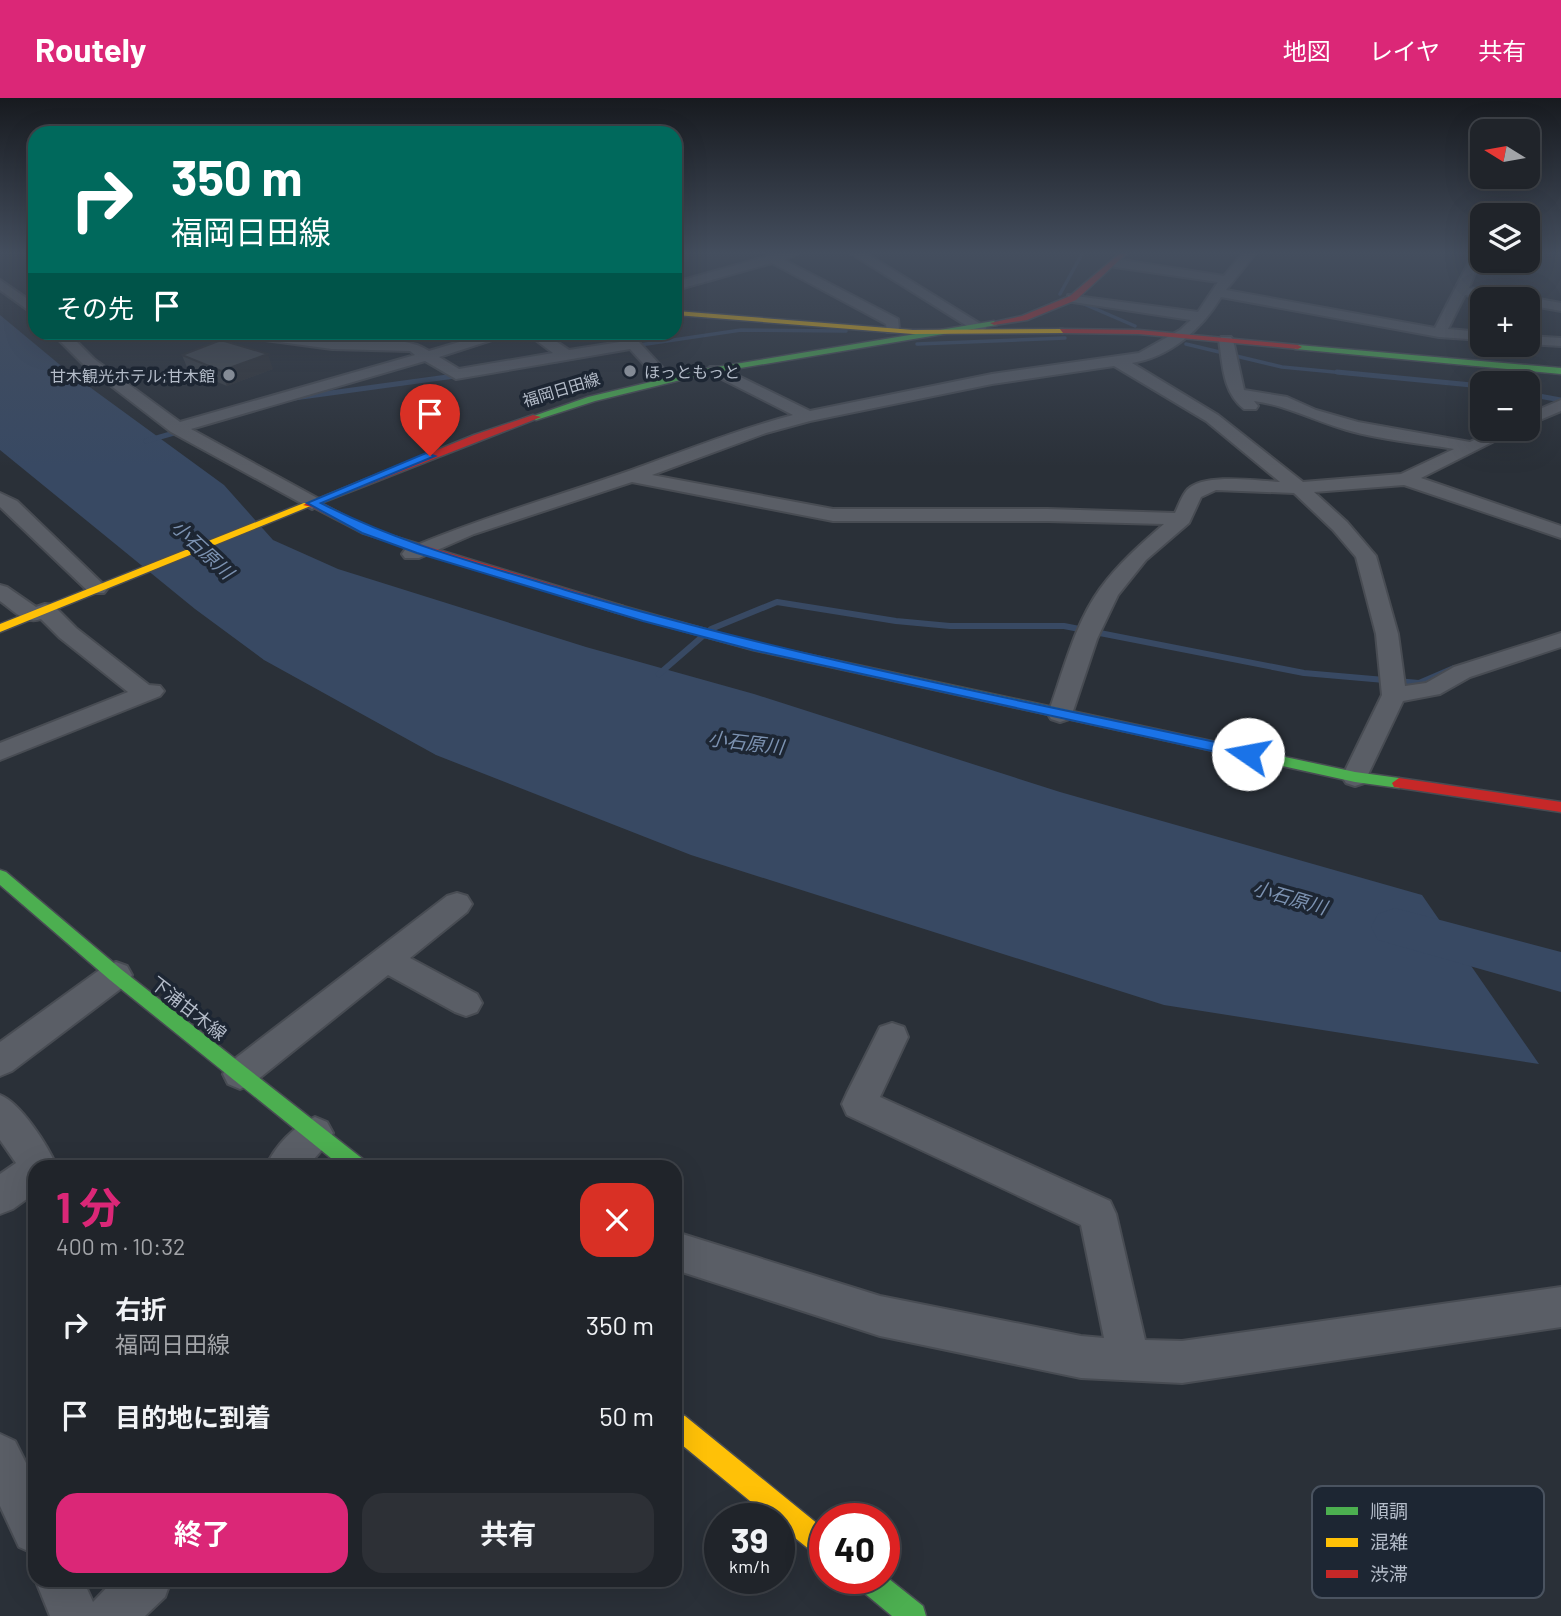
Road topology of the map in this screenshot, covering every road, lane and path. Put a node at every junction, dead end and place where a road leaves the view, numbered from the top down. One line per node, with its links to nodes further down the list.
1 (836, 325): 10 (main road)
2 (893, 325): 10 (street)
3 (975, 325): 9 (street)
4 (994, 325): 9 (main road, 福岡日田線)
5 (1081, 325): 11 (main road)
6 (1194, 325): 15 (street)
7 (1394, 325): 13 (street)
8 (1442, 325): 13 (street)
9 (980, 328): 12 (main road, 福岡日田線)
10 (892, 329): 12 (main road)
11 (1088, 329): 12 (main road); 15 (main road)
12 (944, 333): 26 (main road, 福岡日田線)
13 (1438, 333): 14 (street)
14 (1470, 335)
15 (1183, 336): 22 (main road); 25 (street)
16 (66, 340): 34 (street)
17 (295, 340): 24 (street)
18 (463, 340): 24 (street)
19 (544, 340): 23 (street)
20 (1540, 342): 21 (street)
21 (1560, 344)
22 (1228, 350): 27 (main road); 29 (street)
23 (566, 355): 24 (street); 28 (street)
24 (427, 356): 34 (street)
25 (1119, 362): 33 (street); 39 (street)
26 (715, 370): 28 (main road, 福岡日田線); 33 (street)
27 (1561, 371)
28 (665, 379): 41 (main road, 福岡日田線)
29 (1237, 394): 31 (street); 36 (street)
30 (1561, 405): 32 (street)
31 (1255, 410)
32 (1540, 415)
33 (808, 416): 37 (street)
34 (177, 428): 41 (street)
35 (1485, 441): 36 (street)
36 (1472, 447): 38 (street)
37 (631, 476): 42 (street); 44 (street)
38 (1405, 479): 39 (street); 43 (street)
39 (1299, 488): 42 (street); 50 (street)
40 (0, 499): 45 (street)
41 (312, 503): 44 (main road); 45 (main road, 福岡日田線)
42 (1182, 519): 51 (street)
43 (1561, 531)
44 (417, 552): 51 (main road)
45 (104, 586): 47 (main road)
46 (0, 591): 47 (street)
47 (39, 612): 48 (main road); 52 (street)
48 (0, 628)
49 (1561, 640): 50 (street)
50 (1394, 695): 53 (street)
51 (1060, 714): 53 (main road)
52 (0, 752)
53 (1356, 777): 54 (main road)
54 (1561, 807)
55 (0, 876): 58 (main road, 下浦甘木線)
56 (457, 904): 57 (street)
57 (386, 959): 59 (street); 62 (street)
58 (116, 975): 61 (street); 62 (main road, 下浦甘木線)
59 (466, 1003)
60 (891, 1037): 72 (street)
61 (0, 1061)
62 (240, 1074): 64 (main road, 下浦甘木線)
63 (0, 1111): 65 (street)
64 (315, 1133): 66 (street); 67 (main road, 下浦甘木線)
65 (34, 1160)
66 (290, 1160)
67 (348, 1160)
68 (28, 1176): 69 (street)
69 (0, 1196)
70 (682, 1253): 72 (street)
71 (1561, 1307): 72 (street)
72 (1129, 1359)
73 (682, 1430): 76 (main road)
74 (0, 1456): 75 (street)
75 (28, 1516)
76 (809, 1533)
77 (61, 1587): 80 (street)
78 (141, 1587): 81 (street)
79 (886, 1594): 82 (main road)
80 (75, 1616)
81 (111, 1616)
82 (913, 1616)

